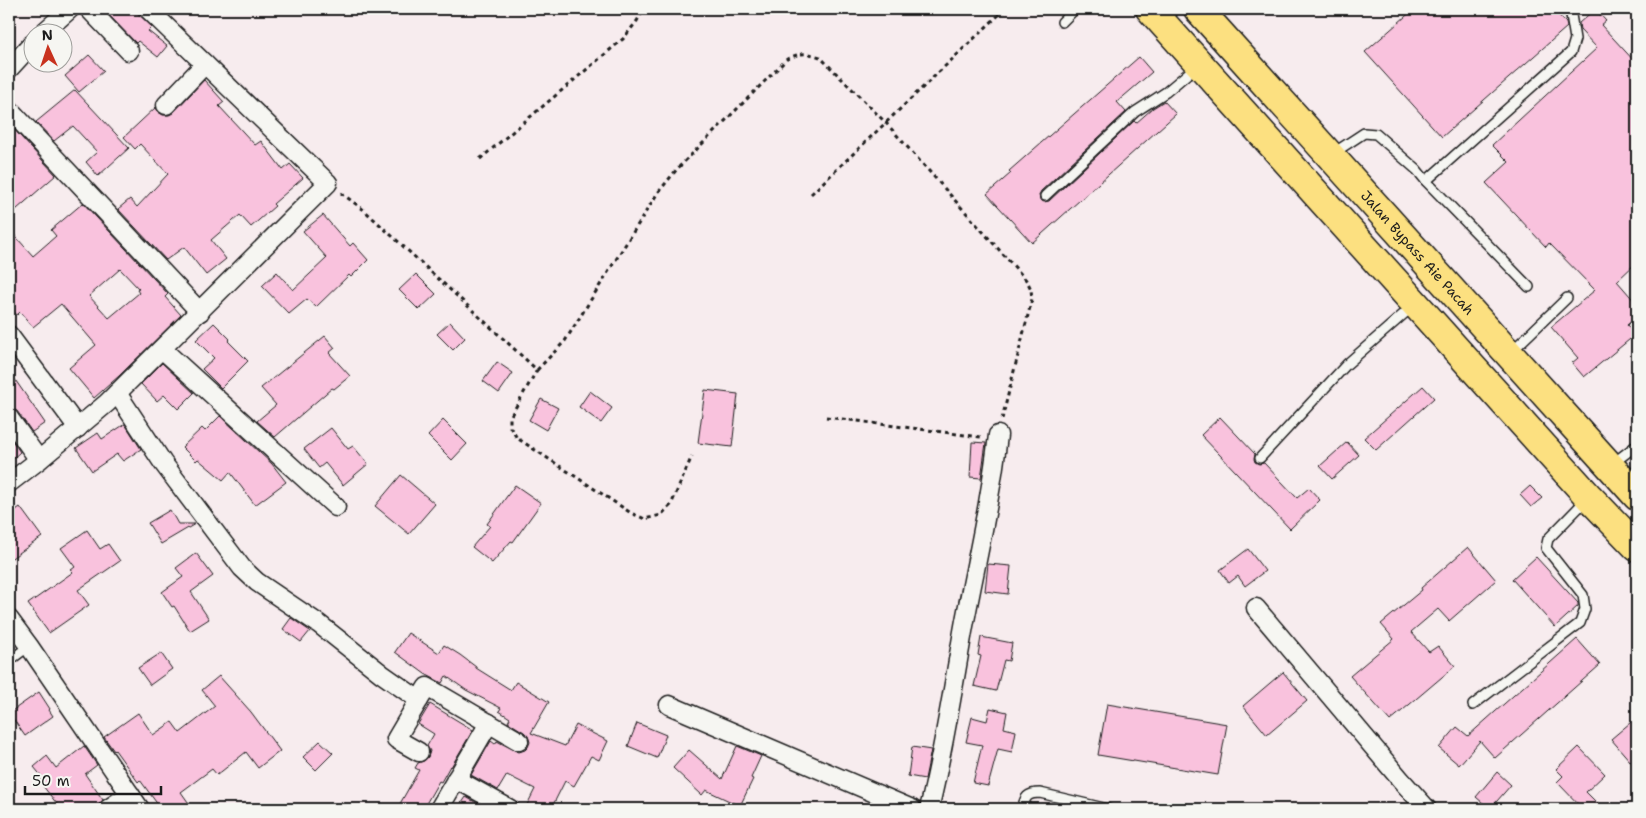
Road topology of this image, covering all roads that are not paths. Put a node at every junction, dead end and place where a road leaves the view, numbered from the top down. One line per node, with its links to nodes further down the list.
1 (70, 9): 8 (street)
2 (89, 9): 10 (street)
3 (148, 9): 13 (street)
4 (1075, 9): 9 (lane)
5 (1150, 9): 12 (highway)
6 (1198, 9): 17 (highway, Jalan Bypass Aie Pacah)
7 (1570, 9): 18 (lane)
8 (55, 22)
9 (1062, 22)
10 (129, 51)
11 (22, 55): 14 (street)
12 (1200, 63): 19 (lane); 22 (highway)
13 (205, 64): 15 (street); 23 (street)
14 (9, 69)
15 (166, 105)
16 (9, 109): 23 (street)
17 (1330, 156): 18 (lane); 26 (highway, Jalan Bypass Aie Pacah)
18 (1426, 181): 20 (lane)
19 (1045, 196)
20 (1529, 287)
21 (1567, 298): 26 (lane)
22 (1416, 304): 32 (lane); 37 (highway)
23 (200, 312): 25 (street)
24 (9, 335): 29 (street)
25 (162, 349): 27 (street); 38 (street)
26 (1509, 354): 34 (highway, Jalan Bypass Aie Pacah)
27 (117, 393): 29 (street); 44 (street)
28 (9, 418): 33 (street)
29 (78, 428): 33 (street)
30 (998, 435): 57 (street)
31 (1637, 445): 34 (lane)
32 (1260, 458)
33 (40, 460): 35 (street)
34 (1610, 466): 36 (highway, Jalan Bypass Aie Pacah)
35 (9, 482)
36 (1637, 496)
37 (1589, 497): 39 (highway); 46 (lane)
38 (336, 507)
39 (1637, 547)
40 (1256, 608): 60 (street)
41 (9, 619): 42 (street)
42 (29, 646): 43 (lane); 51 (street)
43 (9, 661)
44 (419, 700): 47 (street); 49 (street)
45 (669, 705): 56 (street)
46 (1473, 705)
47 (489, 723): 48 (street); 50 (street)
48 (519, 740)
49 (419, 752)
50 (456, 779): 54 (street); 55 (street)
51 (130, 794): 52 (street); 53 (street)
52 (108, 809)
53 (140, 809)
54 (439, 809)
55 (510, 809)
56 (912, 809)
57 (929, 809)
58 (1022, 809): 59 (lane)
59 (1108, 809)
60 (1427, 809)

